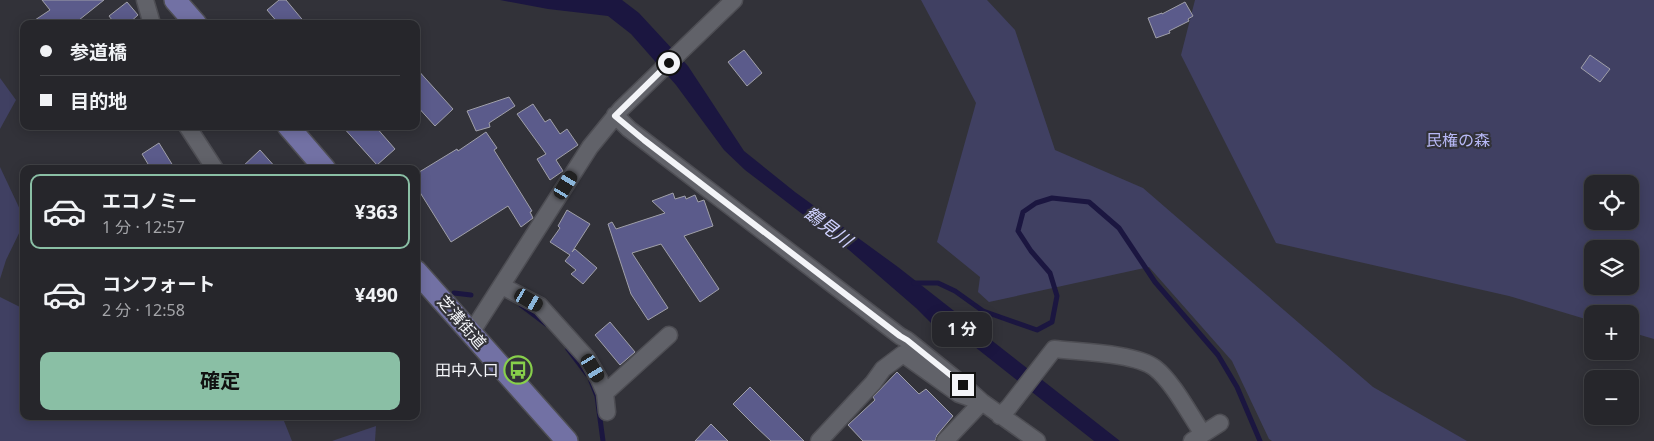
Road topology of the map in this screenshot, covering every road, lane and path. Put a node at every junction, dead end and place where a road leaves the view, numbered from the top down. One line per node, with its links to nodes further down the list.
1 (145, 0): 4 (street)
2 (175, 0): 5 (main road)
3 (734, 0): 6 (street)
4 (151, 20)
5 (192, 20)
6 (618, 112): 12 (street); 16 (street)
7 (190, 130): 9 (street)
8 (291, 130): 10 (main road)
9 (212, 165)
10 (322, 165)
11 (420, 280): 13 (main road, 芝溝街道)
12 (502, 286): 13 (street); 15 (street)
13 (471, 333): 21 (main road, 芝溝街道)
14 (669, 335): 15 (street)
15 (605, 393): 17 (street)
16 (982, 402): 18 (street); 22 (street); 23 (street)
17 (607, 412)
18 (1004, 412): 20 (street); 24 (street)
19 (1220, 423): 20 (street)
20 (1198, 437)
21 (567, 441)
22 (819, 441)
23 (945, 441)
24 (1036, 441)

